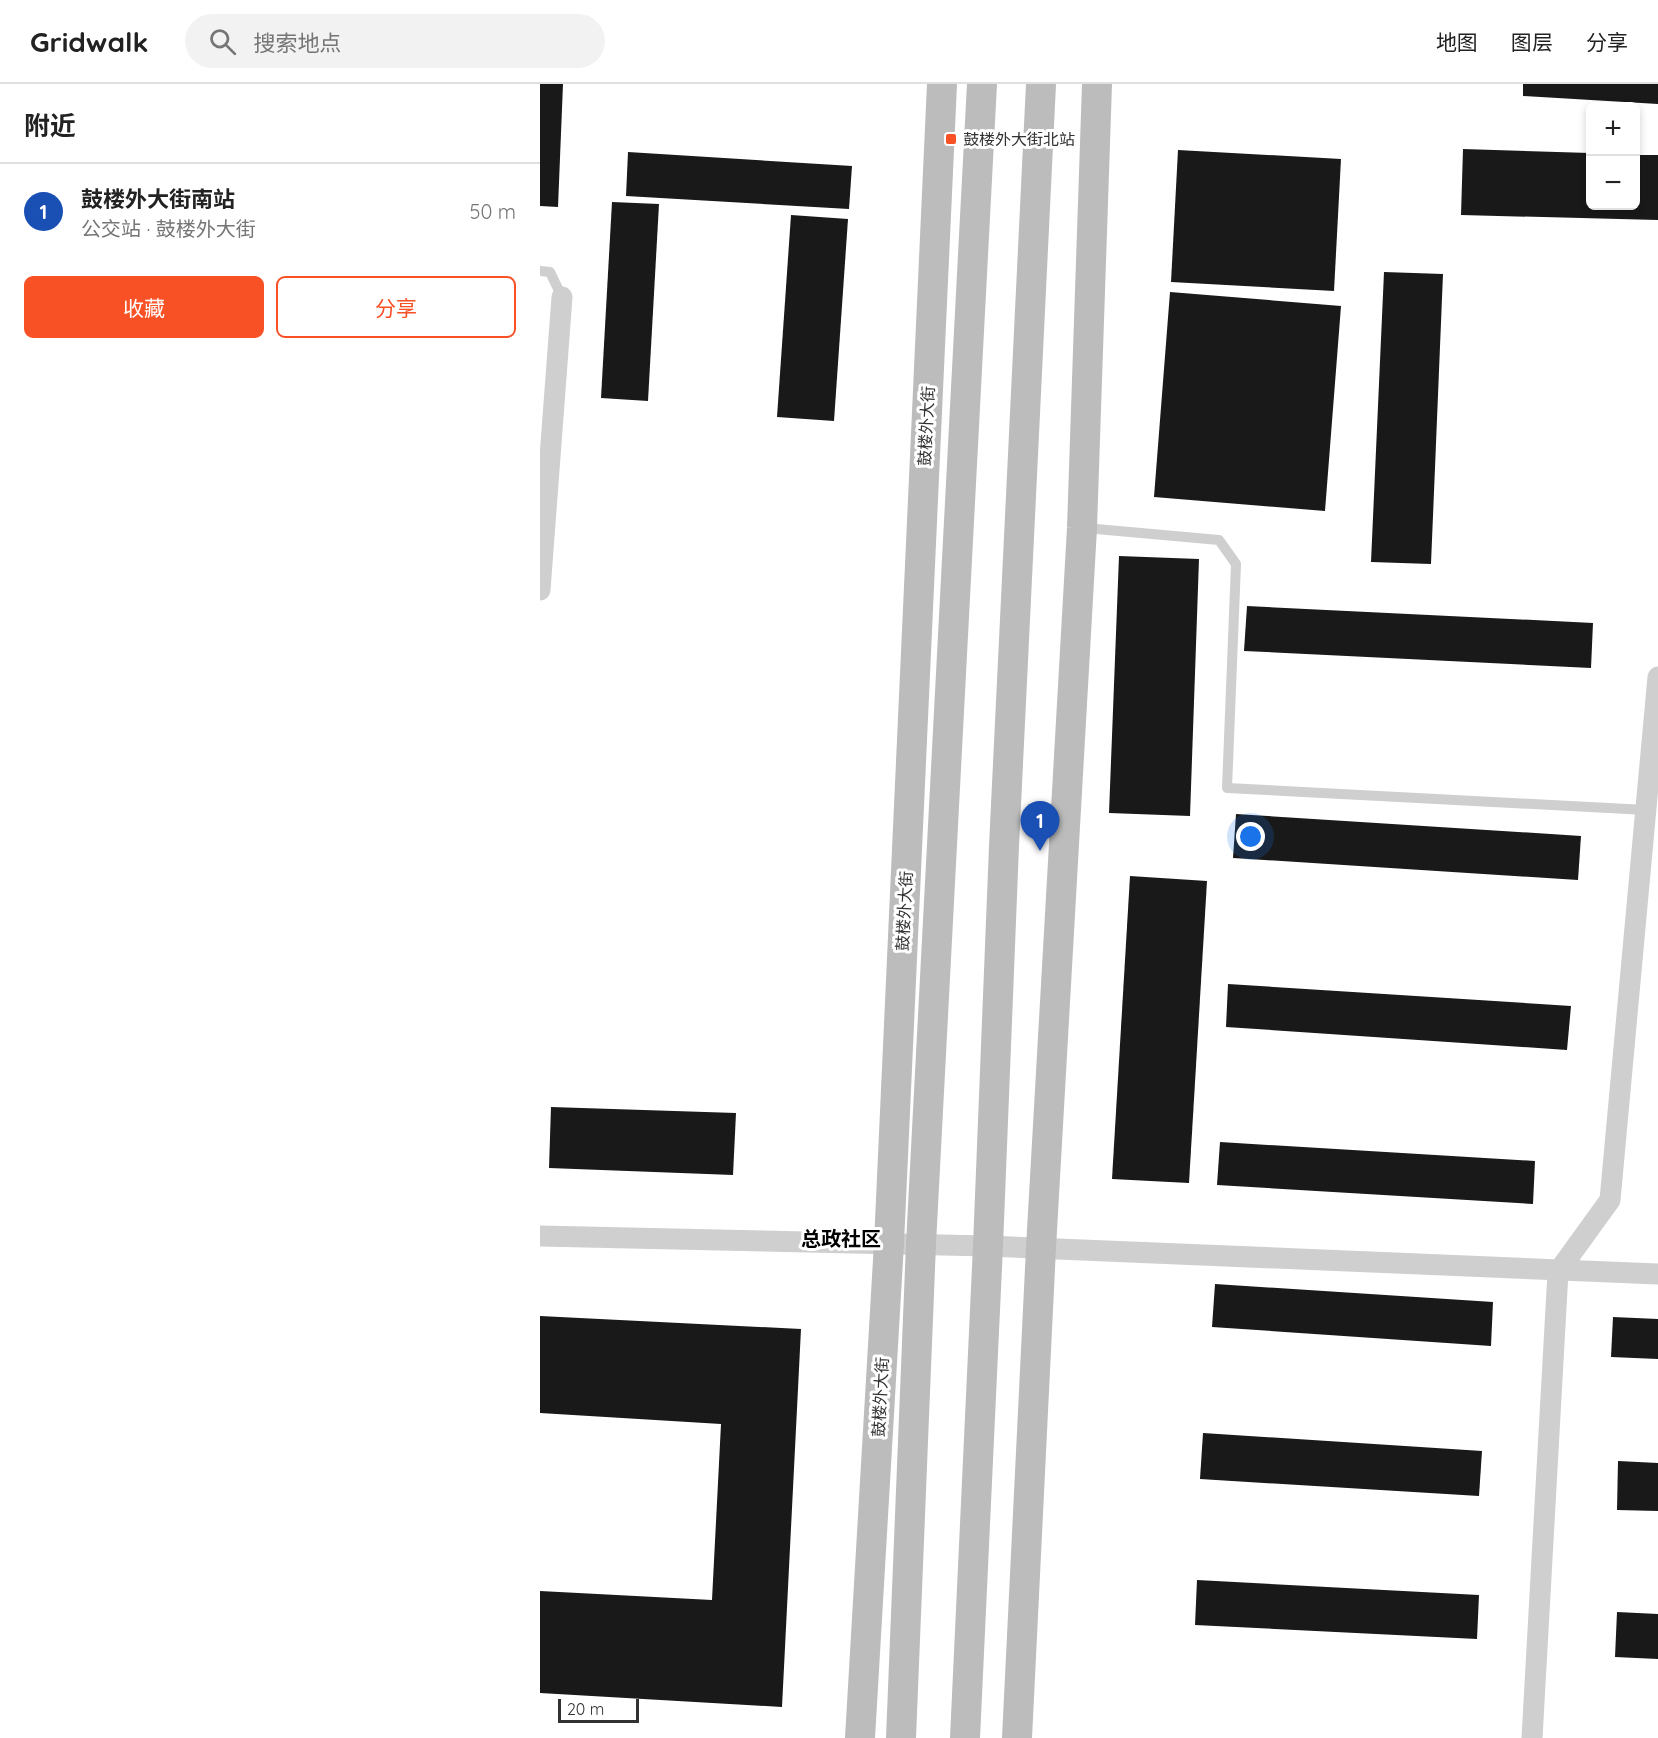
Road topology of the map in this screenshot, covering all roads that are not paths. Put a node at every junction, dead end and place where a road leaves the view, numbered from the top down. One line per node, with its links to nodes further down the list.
1 (942, 84): 12 (street, 鼓楼外大街)
2 (982, 84): 13 (street, 鼓楼外大街)
3 (1041, 84): 14 (street)
4 (1097, 84): 7 (street)
5 (540, 271): 6 (lane)
6 (562, 297): 8 (street)
7 (1082, 528): 10 (lane); 15 (street)
8 (540, 578)
9 (1658, 676): 10 (street)
10 (1646, 810): 16 (street)
11 (540, 1236): 12 (street)
12 (889, 1243): 13 (street); 18 (street, 鼓楼外大街)
13 (921, 1244): 14 (street); 19 (street, 鼓楼外大街)
14 (988, 1246): 15 (street); 20 (street)
15 (1041, 1248): 16 (street); 21 (street)
16 (1558, 1272): 17 (street); 22 (street)
17 (1658, 1275)
18 (860, 1738)
19 (901, 1738)
20 (966, 1738)
21 (1017, 1738)
22 (1532, 1738)

